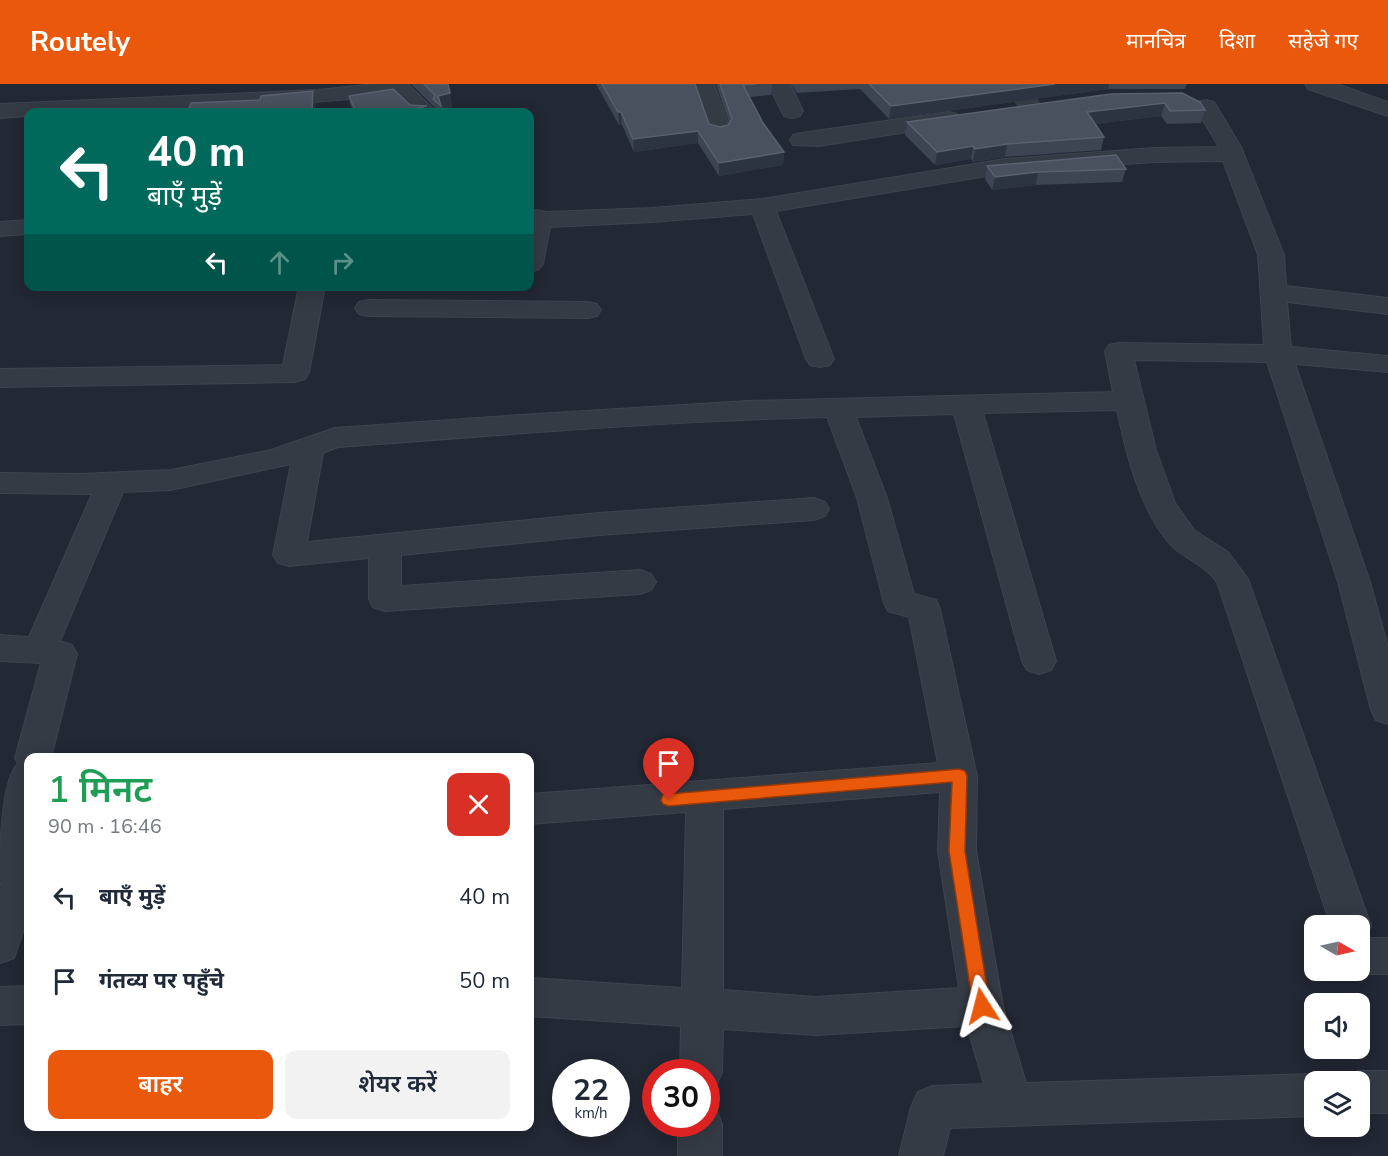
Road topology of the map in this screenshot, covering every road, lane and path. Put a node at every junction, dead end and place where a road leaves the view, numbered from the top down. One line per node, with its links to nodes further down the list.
1 (703, 84): 16 (street)
2 (779, 84): 13 (street)
3 (1016, 84): 7 (street)
4 (1316, 84): 10 (street)
5 (1203, 99): 18 (street)
6 (1052, 104): 7 (street)
7 (1030, 107): 14 (street)
8 (64, 108): 9 (street)
9 (421, 108)
10 (1388, 109)
11 (24, 110): 12 (street)
12 (0, 111)
13 (792, 111)
14 (1006, 111)
15 (971, 116): 17 (street)
16 (719, 130)
17 (801, 140)
18 (1232, 154): 19 (street); 24 (street)
19 (762, 206): 20 (street); 30 (street)
20 (534, 216)
21 (24, 227): 22 (street)
22 (0, 228)
23 (311, 291): 32 (street)
24 (1272, 292): 26 (street); 29 (street)
25 (522, 299): 27 (street); 28 (street)
26 (1388, 306)
27 (368, 308)
28 (588, 310)
29 (1278, 354): 31 (street); 33 (street); 44 (street)
30 (820, 359)
31 (1388, 364)
32 (0, 378)
33 (1127, 401): 34 (street); 53 (street)
34 (966, 405): 35 (street); 45 (street)
35 (838, 408): 36 (street); 48 (street)
36 (309, 447): 37 (street); 40 (street)
37 (112, 482): 38 (street); 43 (street)
38 (0, 483)
39 (814, 509): 40 (street)
40 (386, 546): 41 (street)
41 (640, 582)
42 (0, 648): 43 (street)
43 (40, 650): 47 (street)
44 (1380, 652): 46 (street)
45 (1039, 661)
46 (1388, 710)
47 (34, 753)
48 (959, 776): 50 (street); 58 (street)
49 (24, 793): 52 (street)
50 (705, 797): 51 (street); 59 (street)
51 (534, 809)
52 (11, 851): 54 (street)
53 (1352, 915)
54 (0, 945)
55 (534, 997): 59 (street)
56 (24, 1005): 57 (street)
57 (0, 1006)
58 (982, 1006): 59 (street); 64 (street)
59 (702, 1009): 60 (street)
60 (701, 1059)
61 (1370, 1092): 62 (street)
62 (1388, 1092)
63 (1304, 1095): 64 (street)
64 (1011, 1104): 67 (street)
65 (700, 1137): 66 (street)
66 (700, 1156)
67 (921, 1156)

